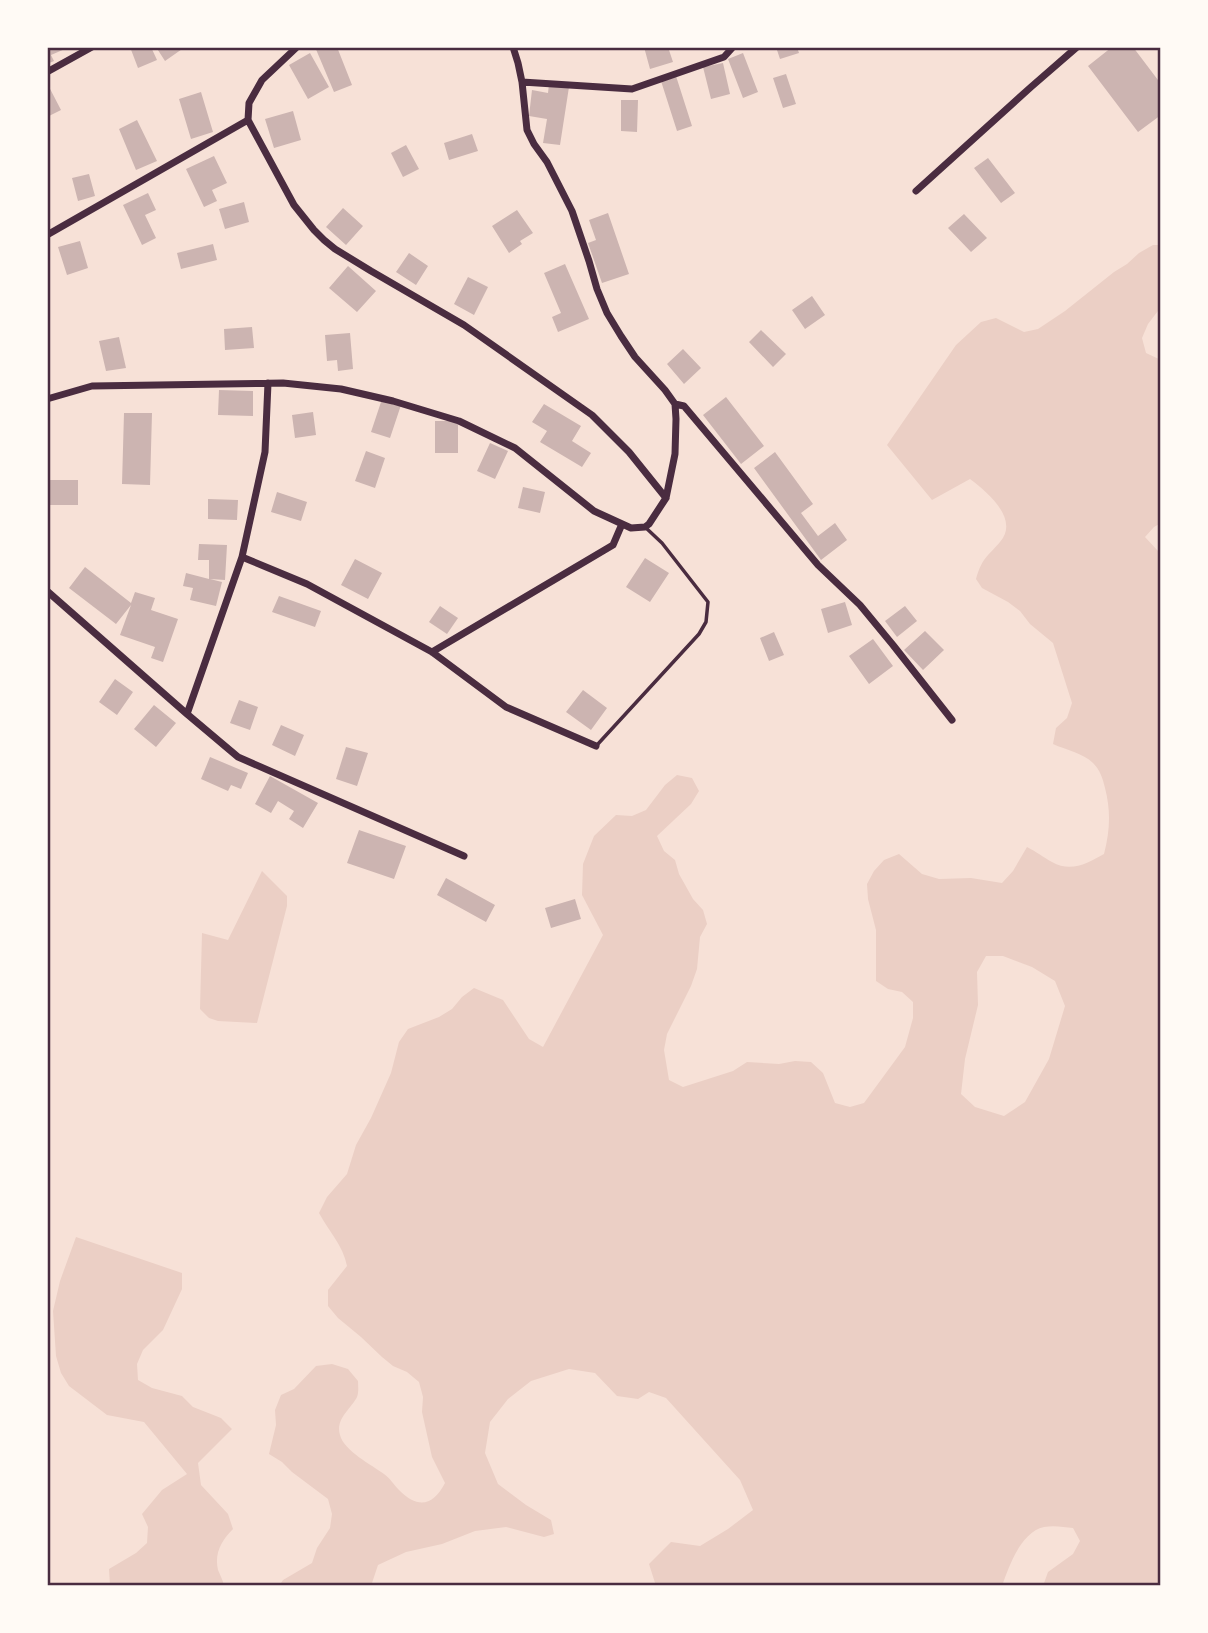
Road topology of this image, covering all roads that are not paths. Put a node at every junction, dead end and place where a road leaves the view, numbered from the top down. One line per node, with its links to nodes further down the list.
1 (92, 47): 6 (street)
2 (297, 47): 8 (street)
3 (513, 47): 7 (street)
4 (733, 47): 7 (street)
5 (1077, 47): 9 (street)
6 (47, 72)
7 (522, 82): 13 (street)
8 (248, 120): 10 (street); 14 (street)
9 (916, 191)
10 (47, 235)
11 (268, 383): 12 (street); 15 (street); 17 (street)
12 (47, 399)
13 (674, 404): 14 (street); 21 (street)
14 (666, 498): 16 (street)
15 (622, 524): 16 (street); 19 (street)
16 (645, 527): 22 (lane)
17 (242, 557): 19 (street); 20 (street)
18 (47, 591): 20 (street)
19 (432, 652): 22 (street)
20 (187, 714): 23 (street)
21 (952, 720)
22 (596, 746)
23 (464, 856)

